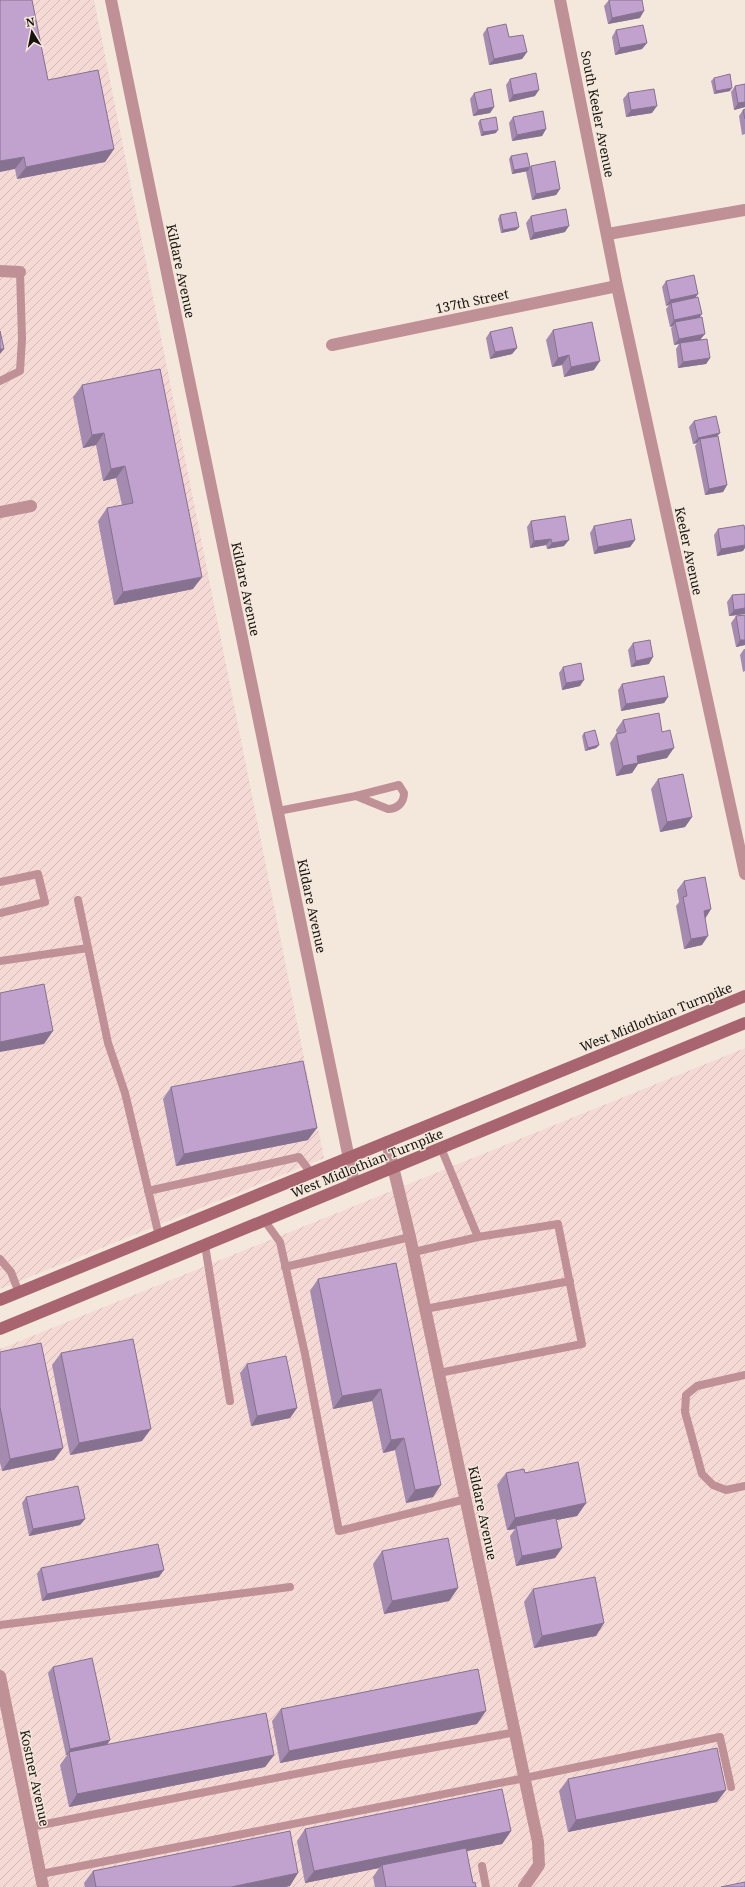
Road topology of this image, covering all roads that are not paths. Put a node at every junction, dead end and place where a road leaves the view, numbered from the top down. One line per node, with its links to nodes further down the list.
1 (111, 0): 13 (street, Kildare Avenue)
2 (560, 0): 4 (street, South Keeler Avenue)
3 (745, 210): 4 (street)
4 (608, 234): 7 (street, Keeler Avenue)
5 (0, 271): 6 (street)
6 (20, 272): 9 (lane)
7 (617, 286): 8 (street, 137th Street); 14 (street, Keeler Avenue)
8 (332, 345)
9 (0, 381)
10 (31, 506): 11 (street)
11 (0, 512)
12 (356, 796): 12 (lane); 13 (lane)
13 (278, 812): 24 (street, Kildare Avenue)
14 (745, 874)
15 (0, 882): 17 (lane)
16 (78, 900): 18 (lane)
17 (0, 913)
18 (88, 948): 19 (lane); 28 (lane)
19 (0, 961)
20 (745, 996): 22 (main road, West Midlothian Turnpike)
21 (745, 1023): 23 (main road, West Midlothian Turnpike)
22 (388, 1142): 24 (main road, West Midlothian Turnpike); 25 (street, Kildare Avenue)
23 (441, 1148): 25 (main road, West Midlothian Turnpike); 31 (lane)
24 (349, 1157): 26 (main road, West Midlothian Turnpike); 27 (street, Kildare Avenue)
25 (393, 1167): 27 (main road, West Midlothian Turnpike); 32 (street, Kildare Avenue)
26 (311, 1173): 28 (lane); 30 (main road, West Midlothian Turnpike)
27 (354, 1183): 29 (main road, West Midlothian Turnpike)
28 (148, 1192): 30 (lane)
29 (264, 1220): 33 (main road, West Midlothian Turnpike); 36 (lane)
30 (158, 1236): 38 (main road, West Midlothian Turnpike)
31 (478, 1237): 34 (lane); 37 (lane)
32 (410, 1238): 34 (street, Kildare Avenue); 36 (lane)
33 (205, 1244): 41 (main road, West Midlothian Turnpike); 44 (lane)
34 (414, 1252): 40 (street, Kildare Avenue)
35 (0, 1259): 38 (lane)
36 (285, 1267): 46 (lane)
37 (570, 1281): 40 (lane); 42 (lane)
38 (19, 1293): 39 (main road, West Midlothian Turnpike)
39 (0, 1300)
40 (426, 1309): 42 (street, Kildare Avenue)
41 (0, 1330)
42 (439, 1373): 46 (street, Kildare Avenue)
43 (745, 1376): 45 (lane)
44 (230, 1401)
45 (745, 1486)
46 (466, 1500): 50 (street, Kildare Avenue)
47 (290, 1587): 48 (lane)
48 (0, 1625)
49 (0, 1676): 53 (street, Kostner Avenue)
50 (516, 1732): 51 (street, Kildare Avenue); 53 (lane)
51 (525, 1778): 52 (lane); 55 (lane); 58 (street, Kildare Avenue)
52 (730, 1787)
53 (31, 1828): 55 (street, Kostner Avenue)
54 (482, 1866): 57 (lane)
55 (41, 1874): 56 (street, Kostner Avenue)
56 (43, 1887)
57 (486, 1887)
58 (524, 1887)

